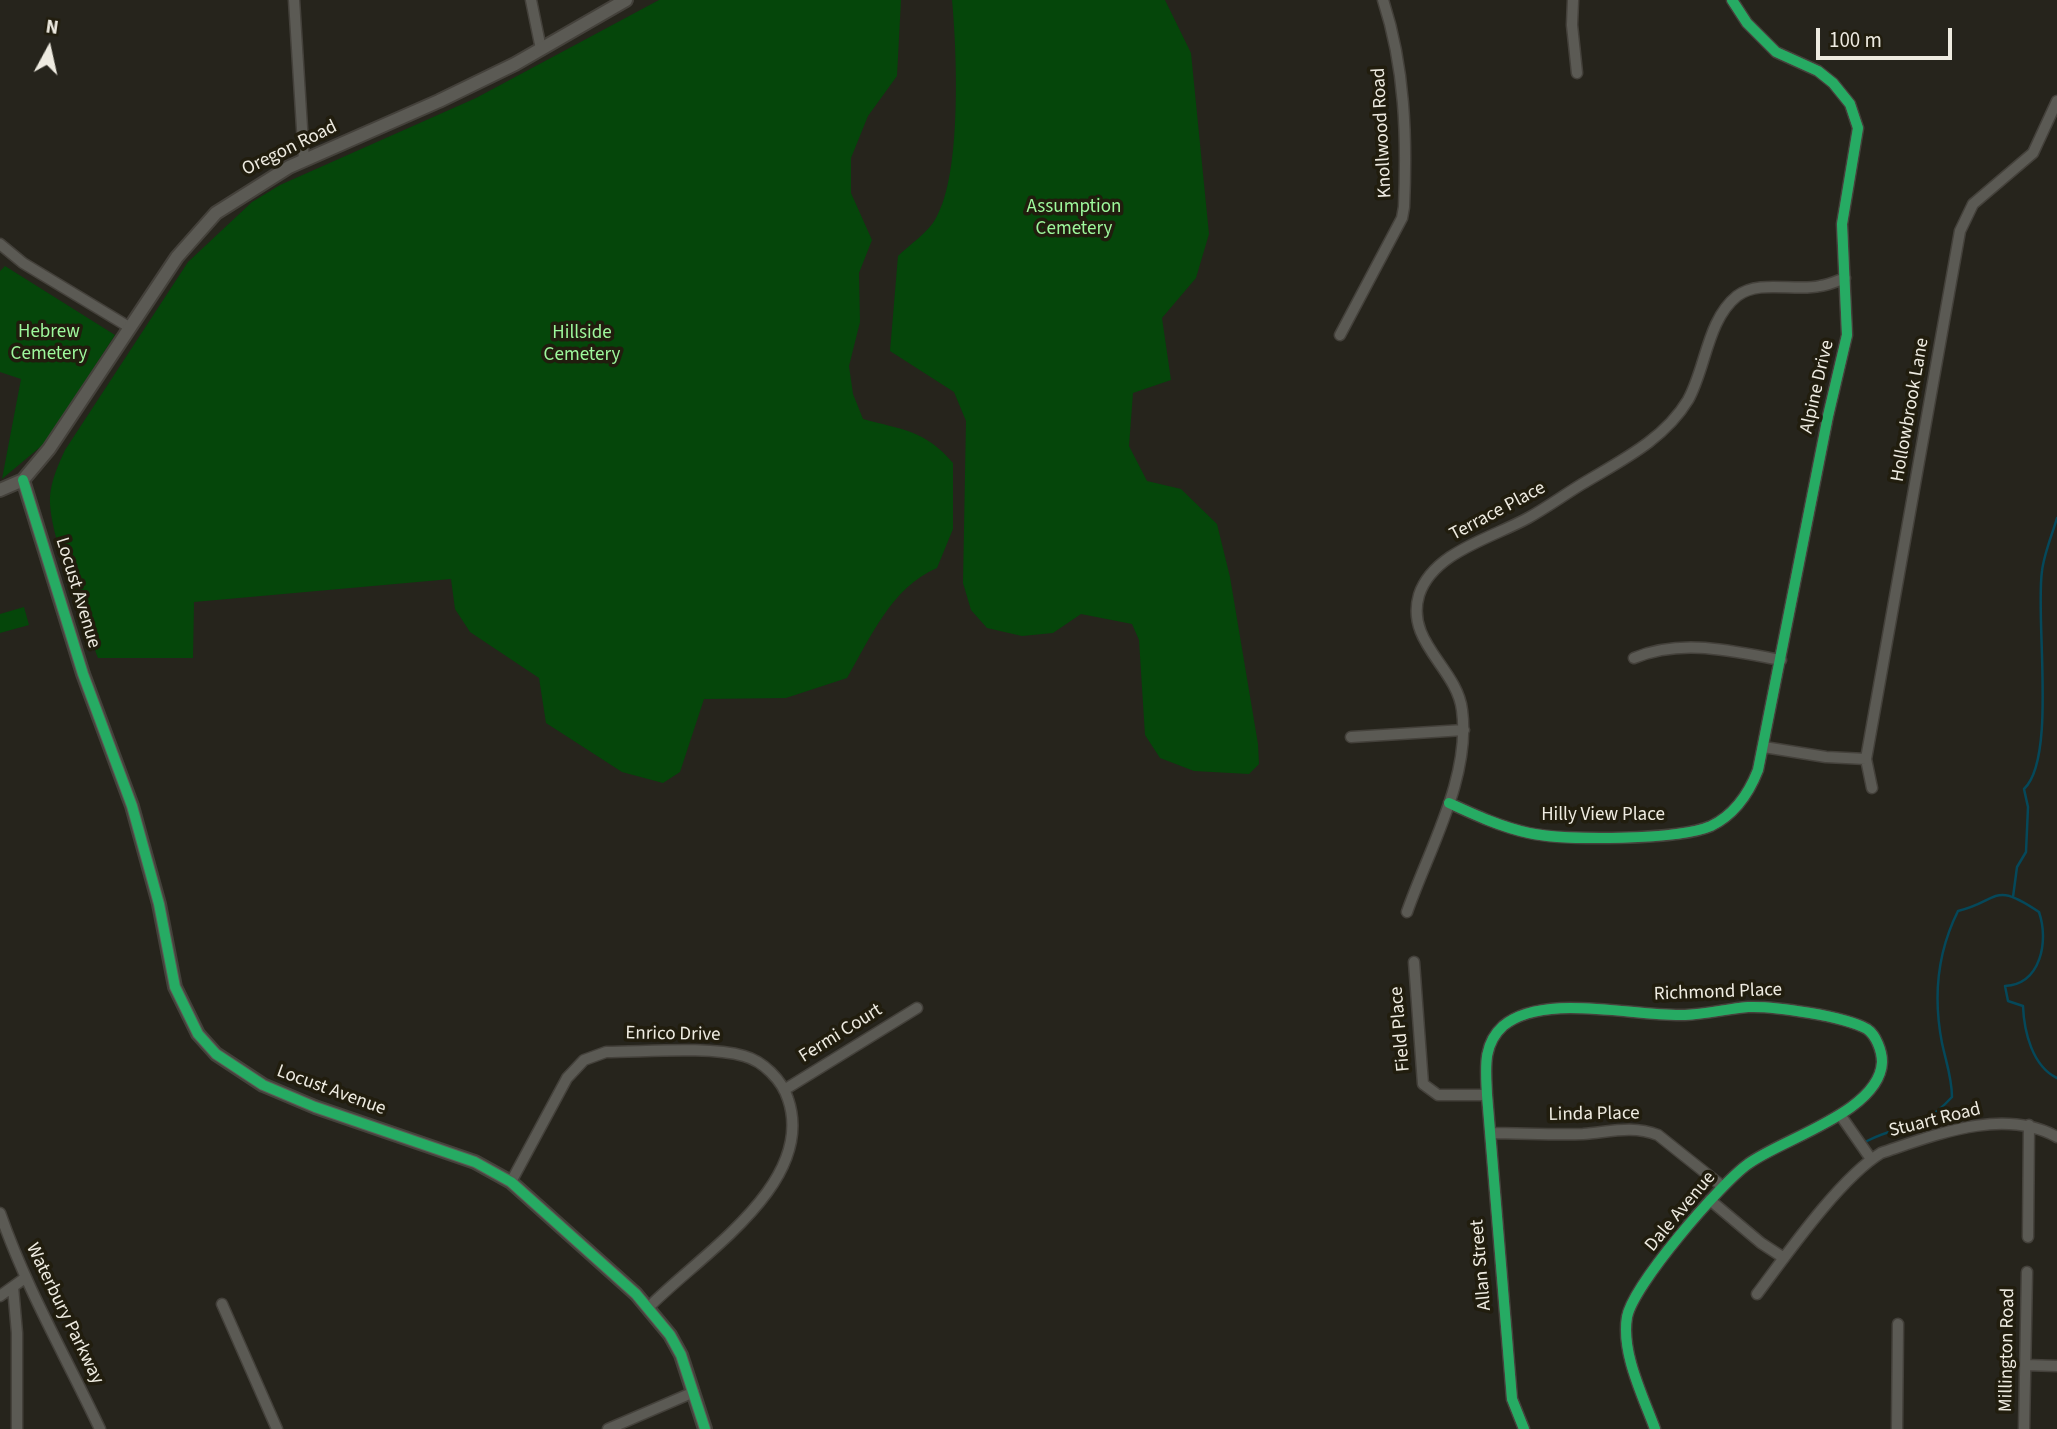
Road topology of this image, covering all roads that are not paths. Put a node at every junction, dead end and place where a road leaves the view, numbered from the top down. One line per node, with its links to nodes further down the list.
1 (294, 0): 10 (street)
2 (531, 0): 7 (street)
3 (626, 0): 7 (street, Oregon Road)
4 (1383, 0): 14 (street, Knollwood Road)
5 (1573, 0): 8 (street)
6 (1732, 0): 12 (street, Alpine Drive)
7 (541, 48): 10 (street, Oregon Road)
8 (1577, 73)
9 (2057, 102): 22 (street, Hollowbrook Lane)
10 (304, 160): 13 (street, Oregon Road)
11 (0, 244): 13 (street)
12 (1845, 278): 18 (street, Alpine Drive); 19 (street, Terrace Place)
13 (129, 327): 15 (street, Oregon Road)
14 (1340, 335)
15 (23, 480): 16 (street, Oregon Road); 37 (street, Locust Avenue)
16 (0, 490)
17 (1634, 658): 18 (street)
18 (1782, 660): 21 (street, Alpine Drive)
19 (1464, 730): 20 (street); 24 (street, Terrace Place)
20 (1351, 737)
21 (1764, 747): 22 (street); 25 (street, Alpine Drive)
22 (1866, 758): 23 (street)
23 (1872, 789)
24 (1449, 803): 25 (street, Hilly View Place); 26 (street, Terrace Place)
25 (1719, 821)
26 (1407, 912)
27 (1414, 962): 31 (street, Field Place)
28 (917, 1008): 30 (street, Fermi Court)
29 (1875, 1082): 31 (street, Richmond Place); 32 (street, Dale Avenue)
30 (784, 1090): 37 (street, Enrico Drive); 49 (street)
31 (1486, 1095): 34 (street, Allan Street)
32 (1841, 1116): 36 (street); 38 (street, Dale Avenue)
33 (2029, 1125): 35 (street, Stuart Road); 36 (street, Stuart Road); 41 (street)
34 (1490, 1133): 38 (street, Linda Place); 59 (street, Allan Street)
35 (2057, 1136)
36 (1871, 1159): 42 (street, Stuart Road)
37 (511, 1182): 49 (street, Locust Avenue)
38 (1723, 1186): 39 (street, Dale Avenue)
39 (1710, 1200): 42 (street); 60 (street, Dale Avenue)
40 (0, 1213): 44 (street, Waterbury Parkway)
41 (2028, 1237)
42 (1784, 1258): 46 (street, Stuart Road)
43 (2027, 1272): 51 (street, Millington Road)
44 (25, 1278): 45 (street); 55 (street, Waterbury Parkway)
45 (13, 1287): 47 (street); 54 (street)
46 (1758, 1293)
47 (0, 1296)
48 (222, 1304): 56 (street)
49 (648, 1308): 53 (street, Locust Avenue)
50 (1898, 1324): 61 (street)
51 (2026, 1365): 52 (street); 62 (street, Millington Road)
52 (2057, 1366)
53 (694, 1392): 57 (street); 58 (street, Locust Avenue)
54 (17, 1429)
55 (100, 1429)
56 (277, 1429)
57 (608, 1429)
58 (705, 1429)
59 (1524, 1429)
60 (1655, 1429)
61 (1897, 1429)
62 (2024, 1429)

